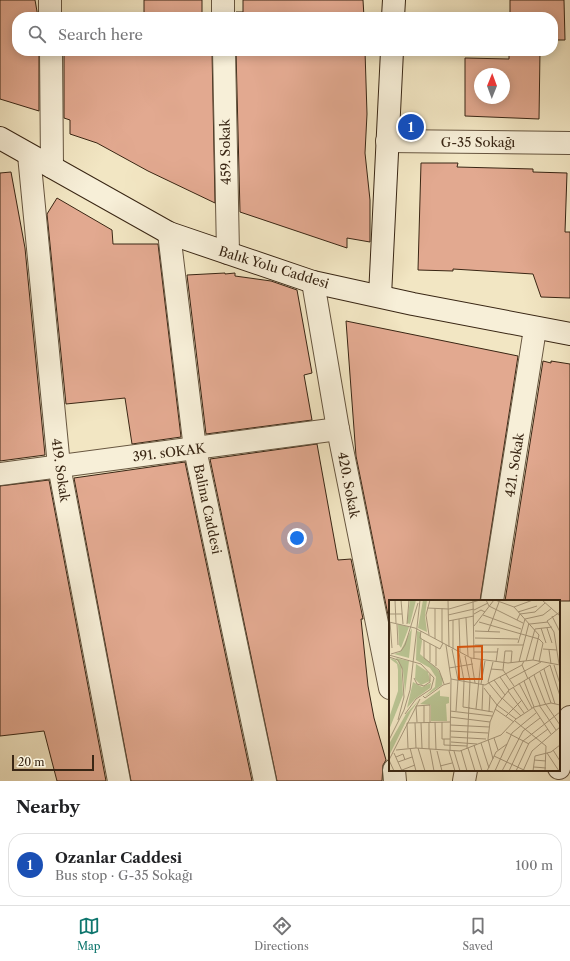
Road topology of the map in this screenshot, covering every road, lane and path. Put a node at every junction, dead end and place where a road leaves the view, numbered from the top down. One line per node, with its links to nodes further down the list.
1 (50, 0): 4 (street)
2 (223, 0): 5 (street)
3 (394, 0): 6 (street)
4 (50, 12)
5 (223, 12)
6 (394, 12)
7 (51, 56): 14 (street)
8 (224, 56): 16 (street, 459. Sokak)
9 (392, 56): 11 (street)
10 (0, 138): 13 (street, Balık Yolu Caddesi)
11 (387, 141): 12 (street, G-35 Sokağı); 18 (street)
12 (570, 143)
13 (29, 155): 14 (street, Balık Yolu Caddesi); 23 (street, 419. Sokak)
14 (52, 167): 15 (street, Balık Yolu Caddesi)
15 (169, 233): 16 (street, Balık Yolu Caddesi); 22 (street, Balina Caddesi)
16 (228, 253): 17 (street, Balık Yolu Caddesi)
17 (313, 282): 18 (street, Balık Yolu Caddesi); 21 (street, 420. Sokak)
18 (380, 296): 19 (street, Balık Yolu Caddesi)
19 (535, 329): 20 (street, Balık Yolu Caddesi); 25 (street, 421. Sokak)
20 (570, 334)
21 (338, 430): 22 (street, 391. sOKAK); 26 (street, 420. Sokak)
22 (195, 449): 23 (street, 391. sOKAK); 33 (street, Balina Caddesi)
23 (59, 466): 24 (street, 391. sOKAK); 32 (street, 419. Sokak)
24 (0, 474)
25 (492, 600)
26 (389, 683)
27 (570, 716): 28 (street)
28 (560, 764)
29 (394, 771): 34 (street)
30 (466, 771): 35 (street)
31 (558, 771): 36 (street)
32 (119, 781)
33 (265, 781)
34 (395, 781)
35 (464, 781)
36 (556, 781)

